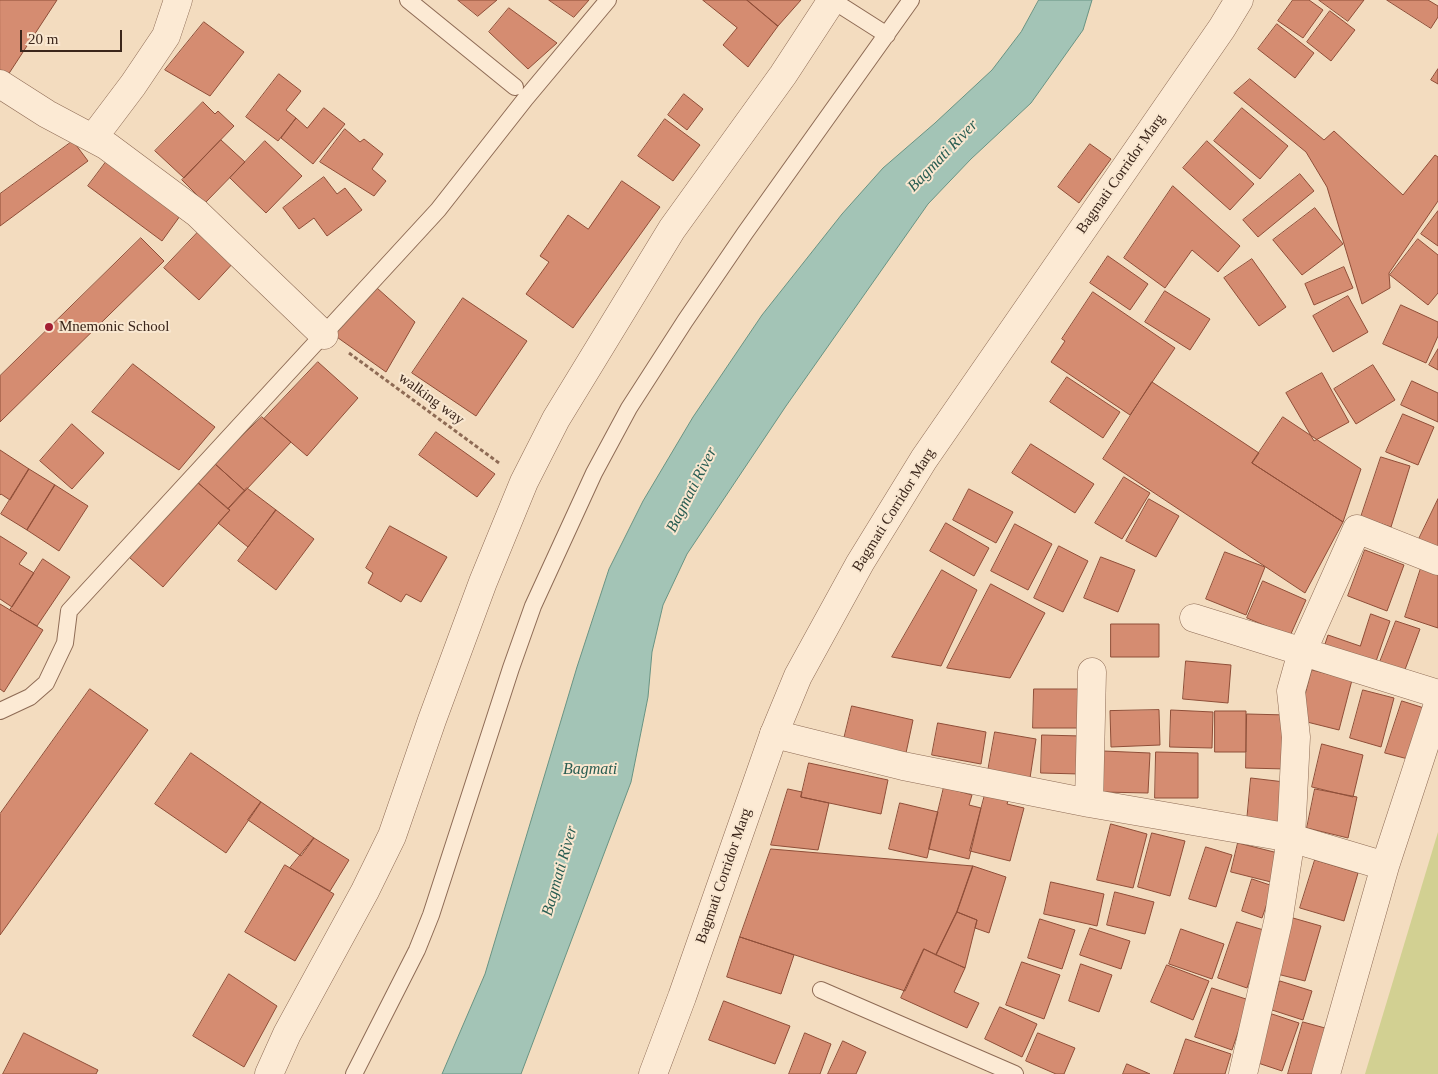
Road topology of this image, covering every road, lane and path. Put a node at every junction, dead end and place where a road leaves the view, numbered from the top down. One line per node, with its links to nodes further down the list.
1 (178, 0): 10 (street)
2 (408, 0): 9 (lane)
3 (608, 0): 11 (lane)
4 (832, 0): 7 (lane); 12 (street)
5 (911, 0): 7 (lane)
6 (1239, 0): 20 (street, Bagmati Corridor Marg)
7 (887, 35): 26 (lane)
8 (0, 84): 10 (street)
9 (515, 87)
10 (93, 138): 11 (street)
11 (324, 334): 12 (path, walking way); 19 (lane)
12 (524, 482): 25 (street)
13 (1438, 561): 15 (street)
14 (1194, 618): 15 (street)
15 (1302, 652): 17 (street); 22 (street)
16 (1092, 672): 21 (street)
17 (1438, 694)
18 (1438, 704): 23 (street)
19 (0, 711)
20 (774, 734): 21 (street); 27 (street, Bagmati Corridor Marg)
21 (1089, 803): 22 (street)
22 (1292, 838): 23 (street); 29 (street)
23 (1385, 866): 30 (street)
24 (821, 990): 28 (lane)
25 (269, 1074)
26 (354, 1074)
27 (653, 1074)
28 (1015, 1074)
29 (1243, 1074)
30 (1326, 1074)

